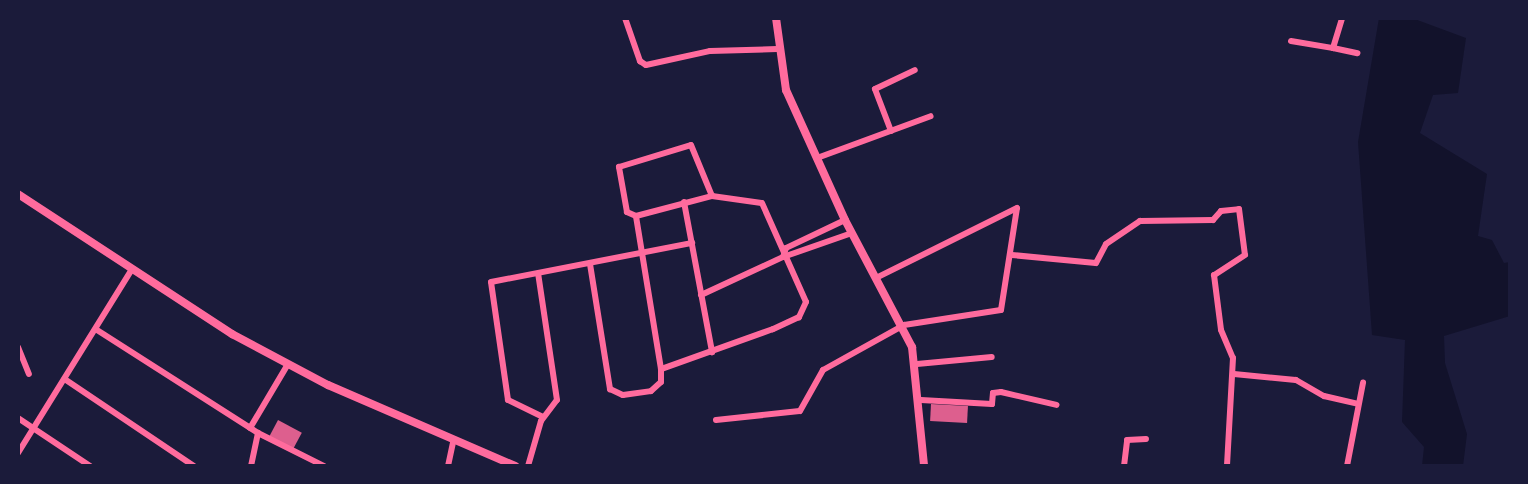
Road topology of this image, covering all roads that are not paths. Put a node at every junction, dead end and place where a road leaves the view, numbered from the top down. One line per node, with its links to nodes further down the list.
1 (625, 18): 6 (street)
2 (776, 18): 6 (main road)
3 (1342, 18): 5 (street)
4 (1291, 41): 5 (street)
5 (1333, 48): 7 (street)
6 (777, 49): 11 (main road)
7 (1357, 53)
8 (915, 70): 10 (street)
9 (931, 116): 10 (street)
10 (891, 131): 11 (street)
11 (817, 158): 16 (main road)
12 (18, 194): 24 (main road)
13 (712, 196): 14 (street); 15 (street); 19 (street)
14 (684, 201): 15 (street); 18 (street)
15 (636, 216): 20 (street)
16 (845, 220): 17 (main road); 19 (street)
17 (852, 233): 22 (street); 26 (main road)
18 (692, 243): 20 (street); 27 (street)
19 (786, 248): 22 (street)
20 (641, 253): 23 (street); 35 (street)
21 (1012, 255): 26 (street); 28 (street); 37 (street)
22 (786, 258): 27 (street); 31 (street)
23 (590, 264): 25 (street); 35 (street)
24 (132, 269): 29 (street); 33 (main road)
25 (538, 273): 43 (street); 43 (street)
26 (878, 277): 28 (main road)
27 (701, 295): 31 (street)
28 (904, 325): 34 (main road); 45 (street)
29 (97, 330): 38 (street); 46 (street)
30 (18, 347): 36 (street)
31 (712, 352): 35 (street)
32 (992, 357): 34 (street)
33 (288, 364): 46 (street); 50 (main road)
34 (917, 364): 40 (main road)
35 (661, 369)
36 (29, 374)
37 (1233, 374): 41 (street); 61 (street)
38 (66, 380): 47 (street); 53 (street)
39 (1363, 382): 41 (street)
40 (921, 400): 42 (street); 59 (main road)
41 (1358, 404): 62 (street)
42 (1057, 405)
43 (543, 417): 58 (street)
44 (18, 418): 47 (street)
45 (716, 420)
46 (250, 428): 48 (street)
47 (35, 429): 51 (street); 52 (street)
48 (258, 433): 54 (street); 55 (street)
49 (1146, 439): 60 (street)
50 (453, 442): 56 (street); 57 (main road)
51 (18, 453)
52 (90, 466)
53 (194, 466)
54 (251, 466)
55 (324, 466)
56 (448, 466)
57 (515, 466)
58 (528, 466)
59 (924, 466)
60 (1124, 466)
61 (1227, 466)
62 (1347, 466)

